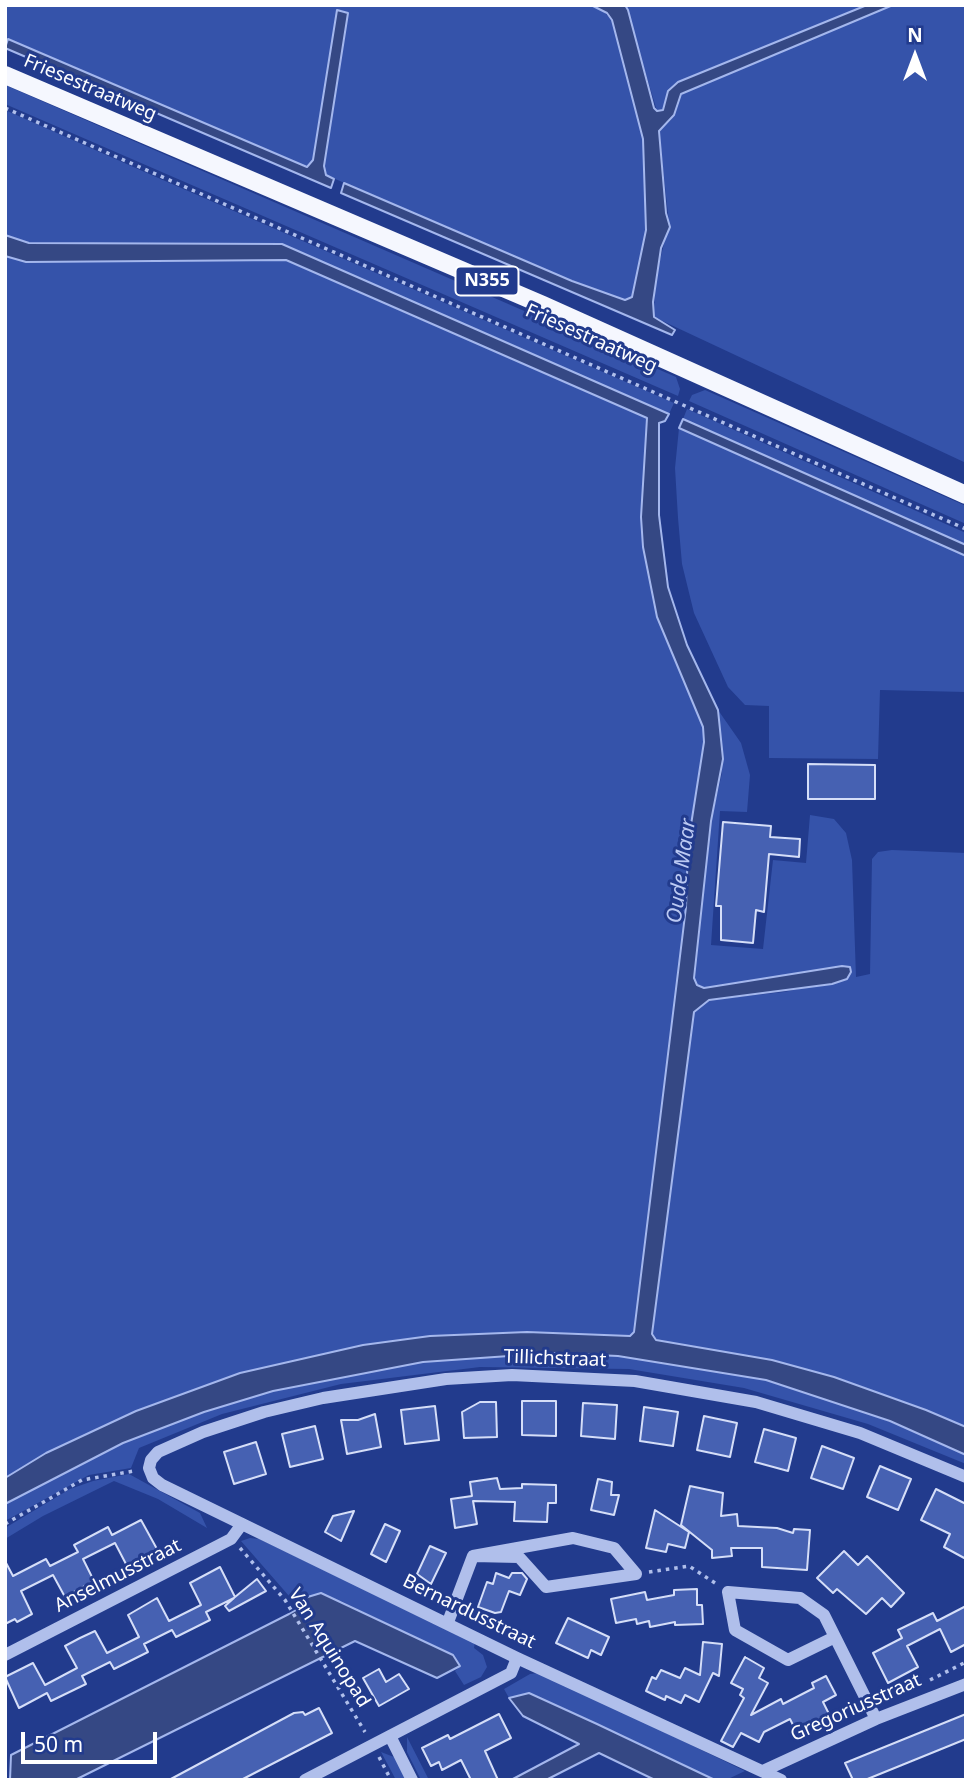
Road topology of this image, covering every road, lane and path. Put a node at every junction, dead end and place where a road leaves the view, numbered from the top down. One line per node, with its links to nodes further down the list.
1 (5, 75): 3 (main road, Friesestraatweg / N355)
2 (5, 108): 4 (path, Friesestraatweg)
3 (966, 495)
4 (966, 528)
5 (149, 1468): 6 (street, Tillichstraat); 7 (path); 8 (street, Bernardusstraat)
6 (966, 1477)
7 (5, 1524)
8 (243, 1524): 9 (street, Anselmusstraat); 13 (street, Bernardusstraat)
9 (231, 1539): 15 (street, Anselmusstraat); 20 (path, Van Aquinopad)
10 (473, 1556): 11 (street); 11 (street); 13 (street)
11 (636, 1574): 12 (path)
12 (728, 1592): 14 (street); 14 (street)
13 (448, 1622): 16 (street, Bernardusstraat)
14 (835, 1637): 18 (street)
15 (5, 1655)
16 (517, 1658): 19 (street); 21 (street, Bernardusstraat)
17 (966, 1684): 18 (street, Gregoriusstraat)
18 (876, 1719): 21 (street, Gregoriusstraat)
19 (390, 1736): 20 (street); 24 (street)
20 (373, 1745): 22 (street); 23 (path, Van Aquinopad)
21 (763, 1771): 25 (street, Bernardusstraat)
22 (305, 1780)
23 (391, 1780)
24 (412, 1780)
25 (780, 1780)

